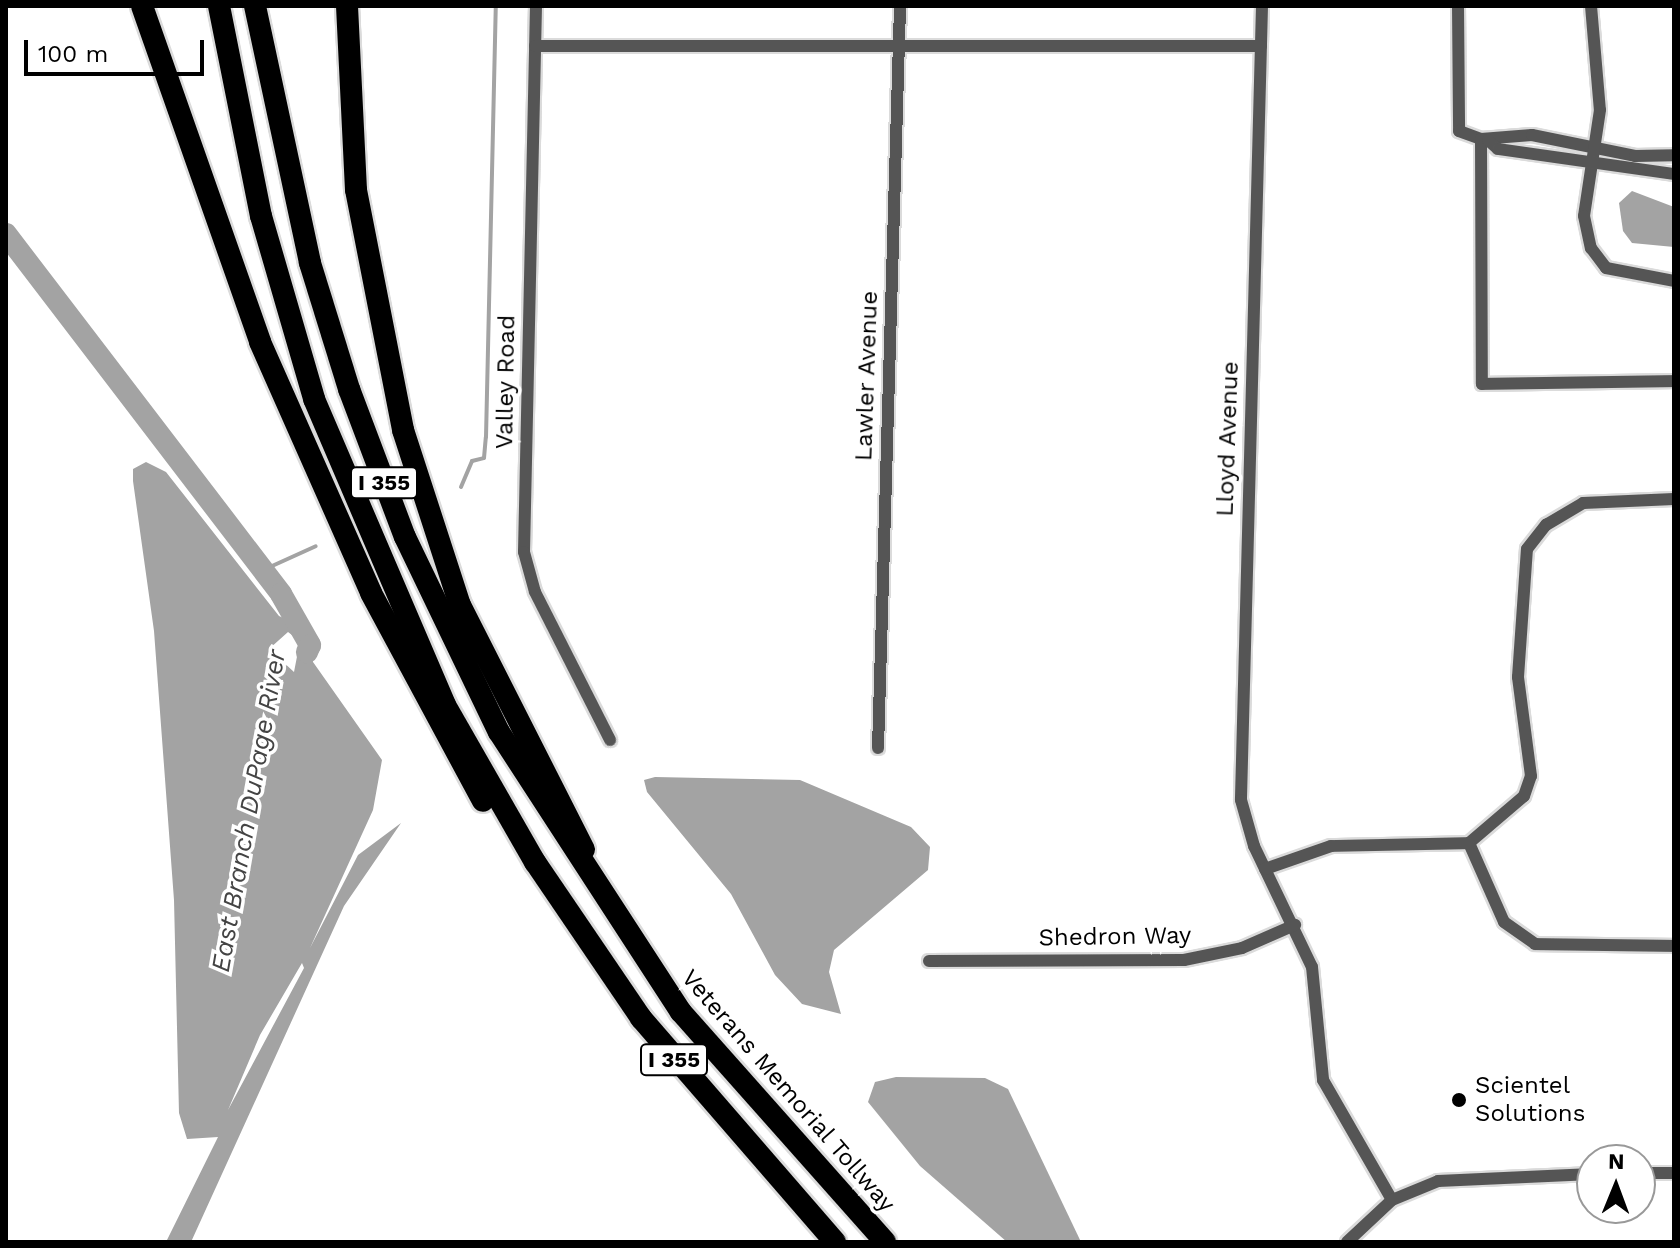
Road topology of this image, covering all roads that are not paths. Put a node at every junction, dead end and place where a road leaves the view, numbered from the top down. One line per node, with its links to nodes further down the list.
1 (142, 6): 24 (highway)
2 (219, 6): 24 (highway, I 355)
3 (255, 6): 26 (highway, Veterans Memorial Tollway / I 355)
4 (347, 6): 26 (highway)
5 (536, 6): 10 (street, Valley Road)
6 (900, 6): 11 (street, Lawler Avenue)
7 (1262, 6): 12 (street, Lloyd Avenue)
8 (1458, 6): 13 (street)
9 (1591, 6): 14 (street)
10 (535, 46): 11 (street); 21 (street, Valley Road)
11 (899, 46): 12 (street); 22 (street, Lawler Avenue)
12 (1261, 46): 25 (street, Lloyd Avenue)
13 (1484, 140): 14 (street); 16 (street); 19 (street)
14 (1594, 147): 15 (street); 16 (street)
15 (1674, 155)
16 (1592, 162): 17 (street); 18 (street)
17 (1674, 174)
18 (1674, 281)
19 (1674, 381)
20 (1674, 499): 23 (street)
21 (610, 740)
22 (878, 748)
23 (1469, 843): 25 (street); 28 (street)
24 (535, 862): 32 (highway, I 355)
25 (1265, 869): 27 (street, Lloyd Avenue)
26 (615, 919): 33 (highway, Veterans Memorial Tollway / I 355)
27 (1295, 925): 29 (street, Shedron Way); 31 (street, Lloyd Avenue)
28 (1674, 946)
29 (929, 961)
30 (1576, 1174): 31 (street)
31 (1392, 1200): 34 (street)
32 (835, 1242)
33 (885, 1242)
34 (1347, 1242)

